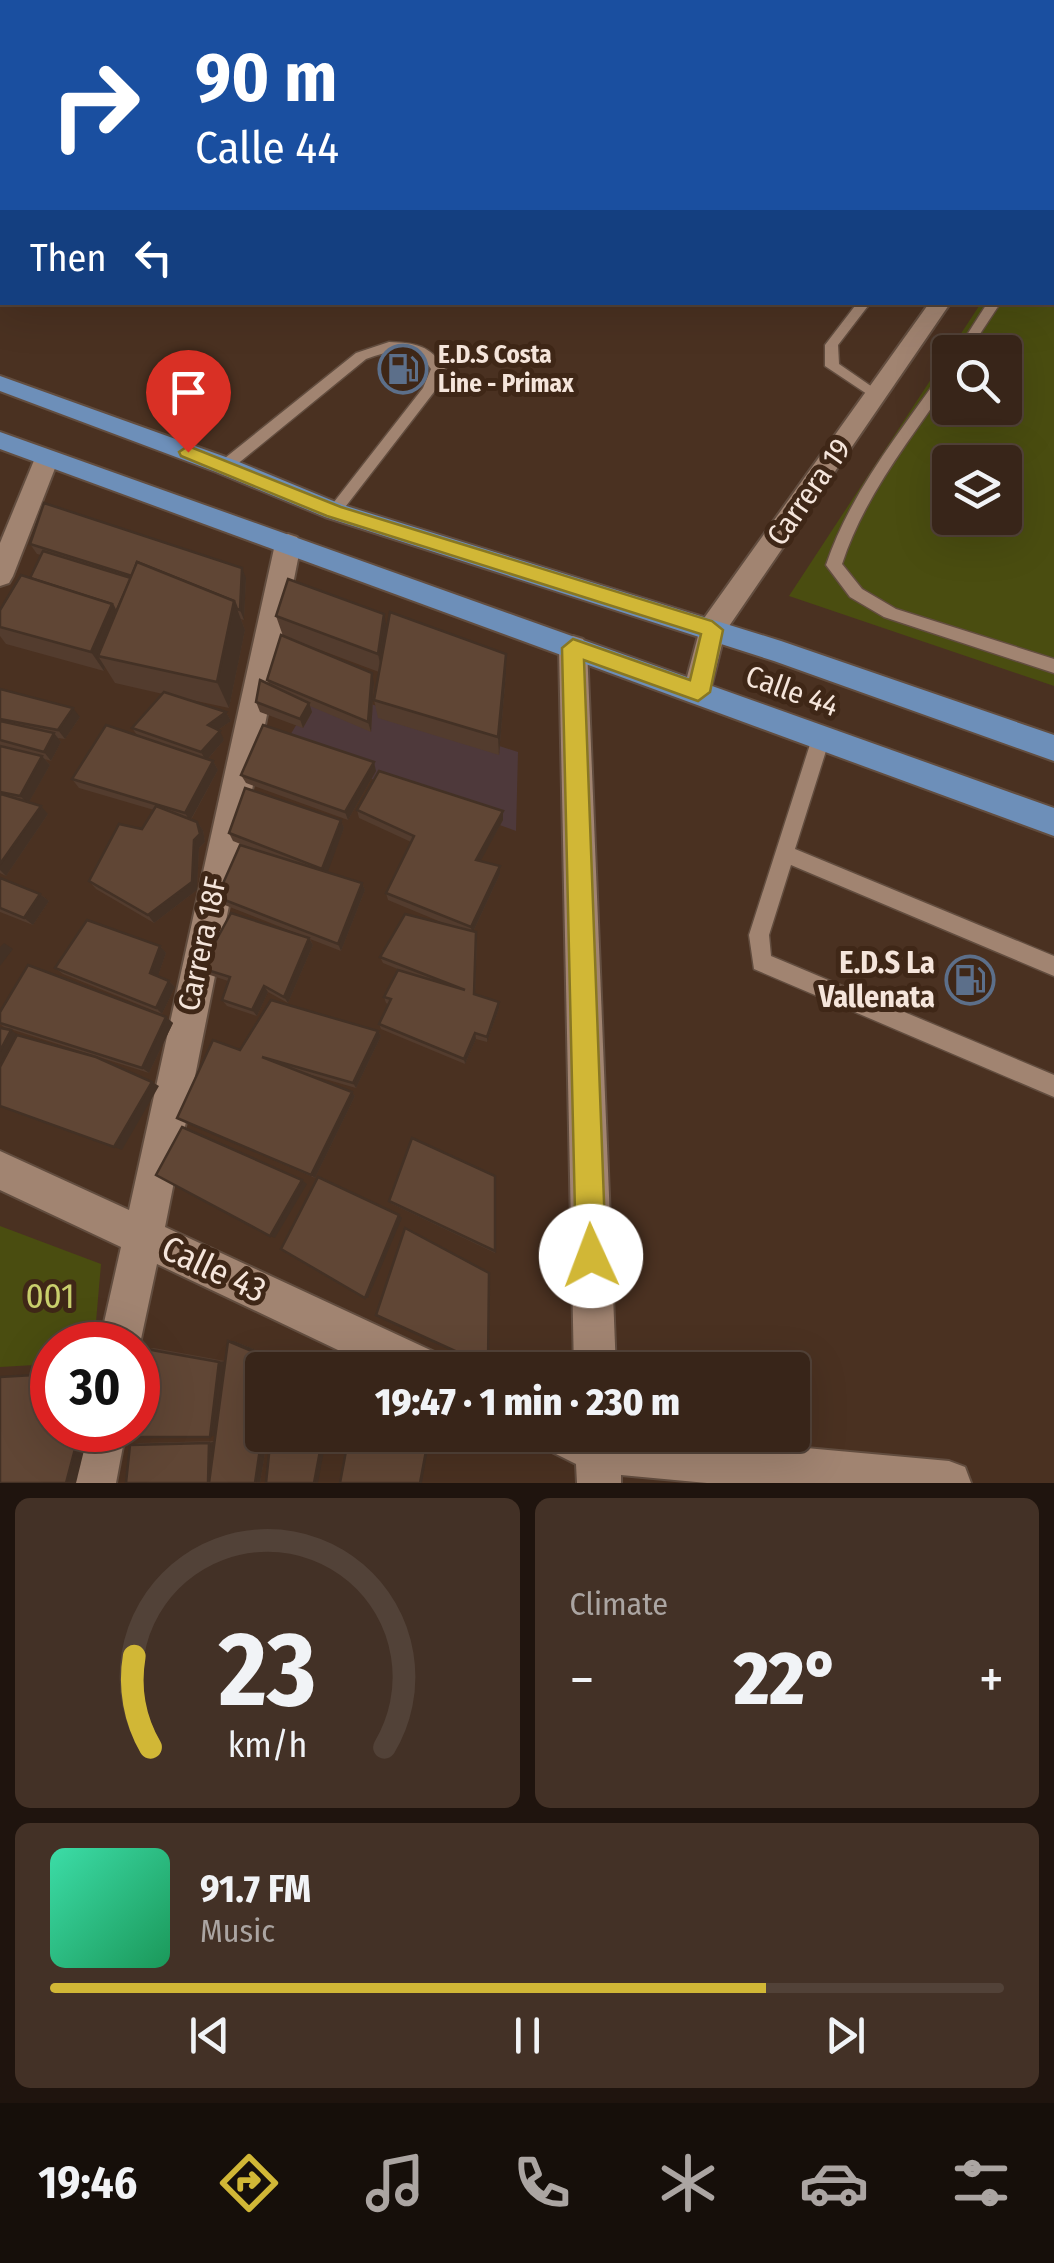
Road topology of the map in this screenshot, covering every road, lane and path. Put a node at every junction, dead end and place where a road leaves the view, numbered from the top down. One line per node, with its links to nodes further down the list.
1 (863, 305): 6 (lane)
2 (939, 305): 6 (street, Carrera 19)
3 (993, 305): 4 (lane)
4 (973, 335)
5 (0, 383): 10 (main road, Calle 44)
6 (876, 396): 14 (street, Carrera 19)
7 (932, 398): 16 (lane)
8 (0, 440): 9 (main road, Calle 44)
9 (46, 458): 12 (main road, Calle 44); 13 (street)
10 (226, 466): 11 (main road, Calle 44); 11 (lane)
11 (334, 512): 14 (main road, Calle 44)
12 (288, 544): 15 (main road, Calle 44); 25 (street, Carrera 18F)
13 (0, 576)
14 (712, 630): 17 (street, Carrera 19); 19 (main road, Calle 44)
15 (573, 648): 17 (main road, Calle 44); 28 (street)
16 (1054, 666)
17 (698, 692): 18 (main road, Calle 44)
18 (822, 735): 20 (main road, Calle 44); 21 (lane)
19 (1054, 748)
20 (1054, 822)
21 (783, 853): 22 (lane); 23 (lane)
22 (1054, 966)
23 (1054, 1086)
24 (0, 1170): 25 (street, Calle 43)
25 (140, 1234): 26 (street, Carrera 18F); 27 (street, Calle 43)
26 (124, 1322)
27 (388, 1352)
28 (594, 1352)
29 (100, 1452): 31 (street)
30 (600, 1452): 32 (street)
31 (94, 1483)
32 (949, 1483)

